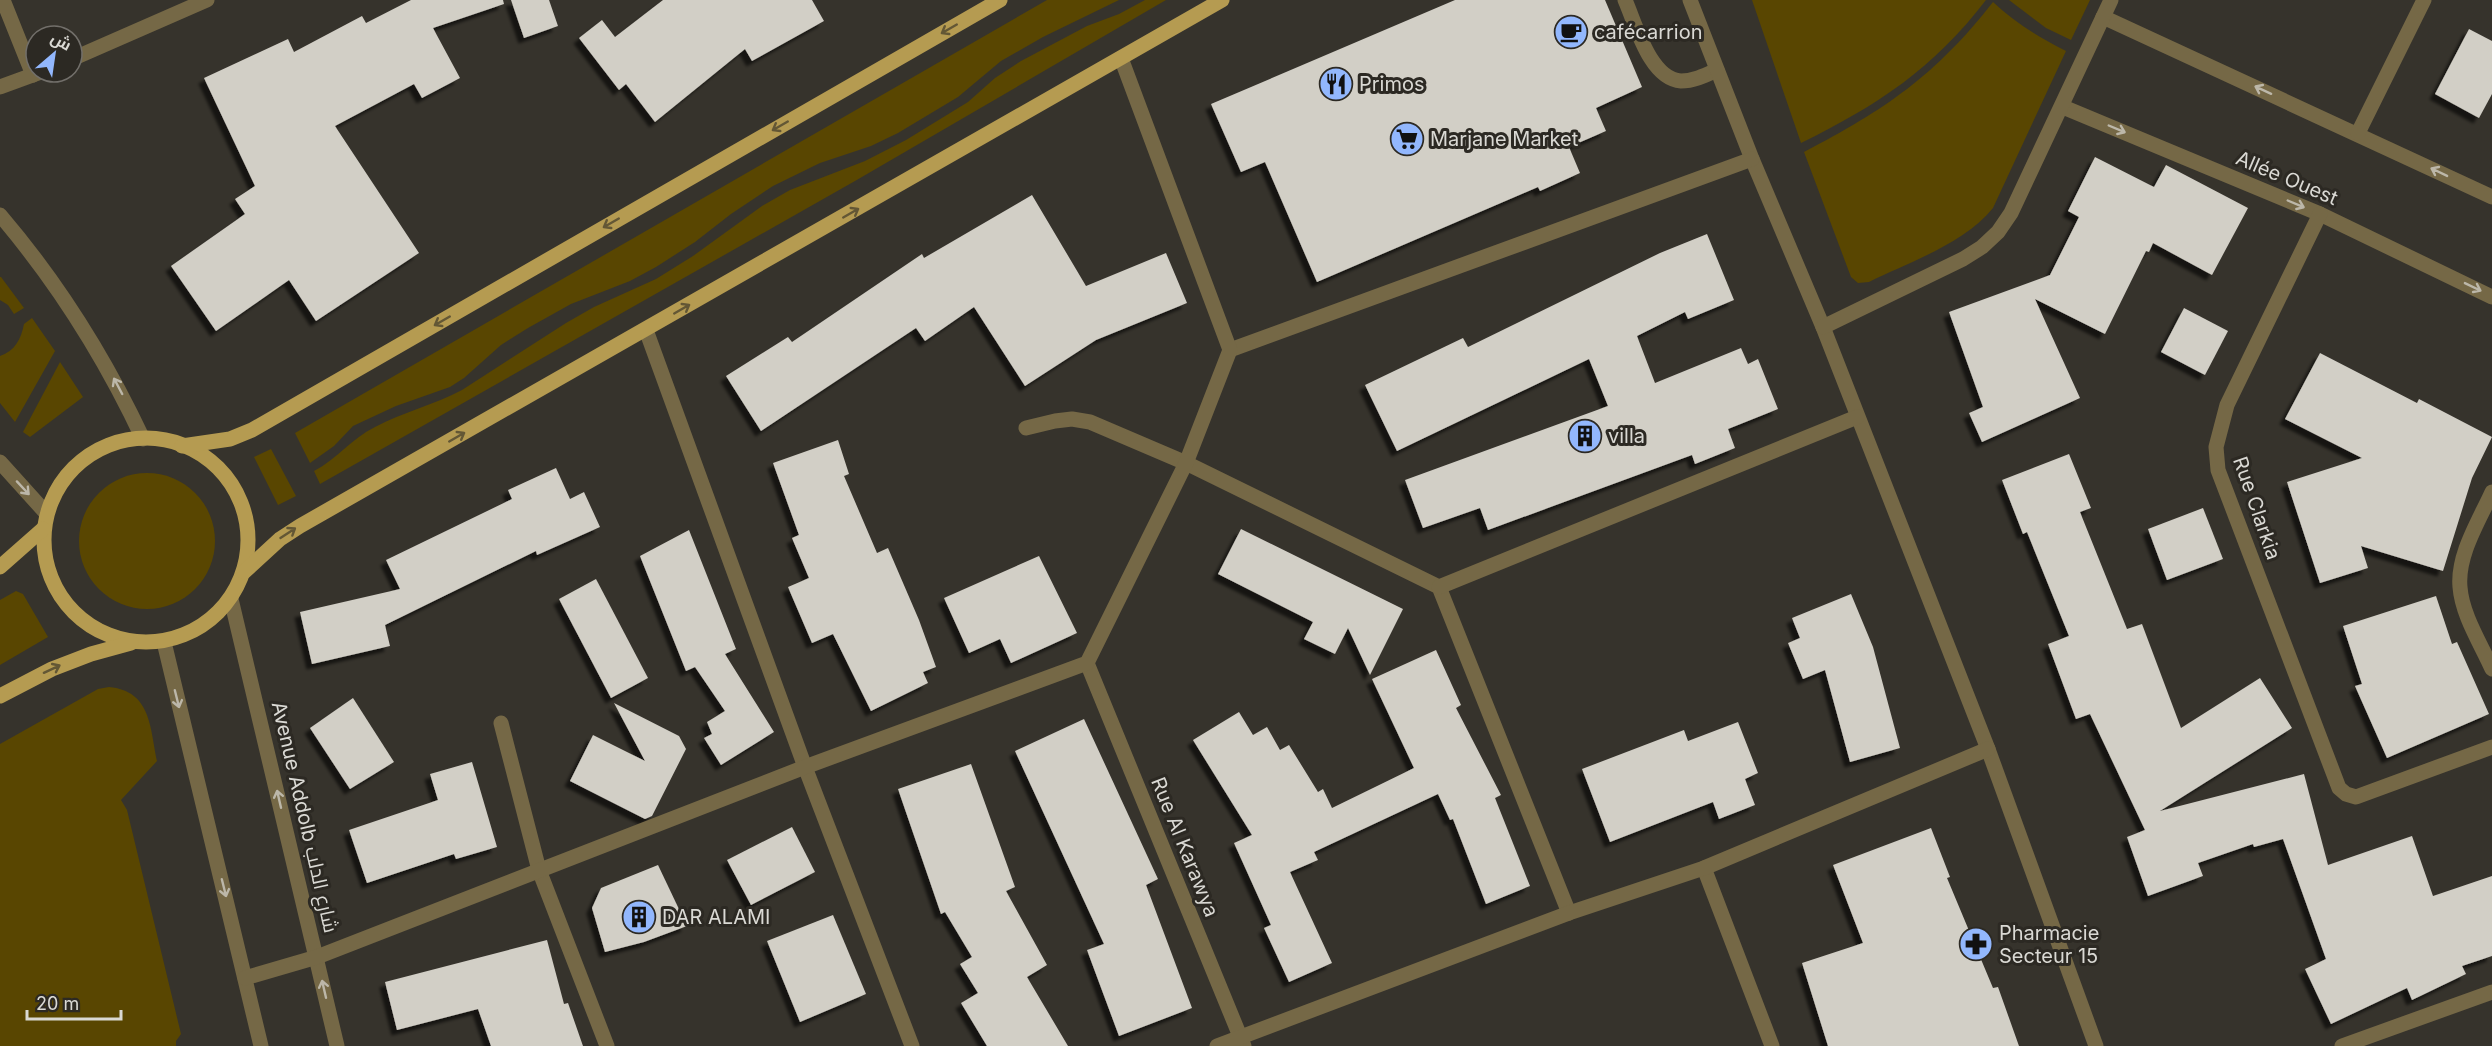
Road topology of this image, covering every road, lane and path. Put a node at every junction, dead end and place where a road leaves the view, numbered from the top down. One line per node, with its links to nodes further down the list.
1 (3, 0): 10 (street)
2 (207, 0): 11 (street)
3 (1000, 0): 29 (main road, one-way to 29)
4 (1222, 0): 12 (main road)
5 (1625, 0): 13 (street)
6 (1690, 0): 13 (street)
7 (2111, 0): 9 (street)
8 (2424, 0): 17 (street)
9 (2103, 17): 16 (street); 17 (street, one-way to 9)
10 (24, 46)
11 (84, 53)
12 (1121, 58): 24 (main road, one-way to 12); 25 (street)
13 (1717, 70): 18 (street)
14 (24, 79): 15 (street)
15 (0, 87)
16 (2062, 107): 20 (street, Allée Ouest, one-way to 20); 23 (street)
17 (2358, 133): 19 (street, one-way to 17)
18 (1752, 159): 23 (street); 25 (street)
19 (2492, 197)
20 (2320, 214): 22 (street, Allée Ouest, one-way to 22); 45 (street, Rue Clarkia)
21 (0, 215): 28 (street, one-way to 21)
22 (2492, 297)
23 (1822, 327): 26 (street)
24 (646, 330): 36 (main road, one-way to 24); 47 (street)
25 (1230, 350): 31 (street)
26 (1857, 417): 37 (street); 46 (street)
27 (1026, 428): 31 (street)
28 (143, 439): 29 (main road); 33 (main road)
29 (182, 446): 36 (main road)
30 (0, 462): 33 (street, one-way to 33)
31 (1186, 463): 37 (street); 41 (street)
32 (2492, 492): 42 (street)
33 (46, 513): 34 (main road)
34 (43, 529): 35 (main road); 40 (main road)
35 (0, 567)
36 (244, 572): 38 (main road)
37 (1439, 587): 50 (street)
38 (231, 599): 39 (main road); 51 (street, Avenue Addolb شارع الدلب, one-way to 38)
39 (164, 642): 40 (main road); 52 (street, one-way to 52)
40 (131, 643): 43 (main road, one-way to 40)
41 (1087, 663): 47 (street); 54 (street, Rue Al Karawya)
42 (2492, 669)
43 (0, 696)
44 (501, 723): 49 (street)
45 (2492, 747)
46 (1988, 749): 48 (street); 61 (street)
47 (805, 767): 49 (street); 58 (street)
48 (1704, 868): 50 (street); 60 (street)
49 (539, 870): 51 (street); 57 (street)
50 (1569, 913): 54 (street)
51 (317, 957): 52 (street); 56 (street, Avenue Addolb شارع الدلب, one-way to 51)
52 (245, 978): 55 (street)
53 (2492, 992): 62 (street)
54 (1242, 1042): 59 (street)
55 (261, 1046)
56 (338, 1046)
57 (607, 1046)
58 (912, 1046)
59 (1217, 1046)
60 (1772, 1046)
61 (2096, 1046)
62 (2342, 1046)

